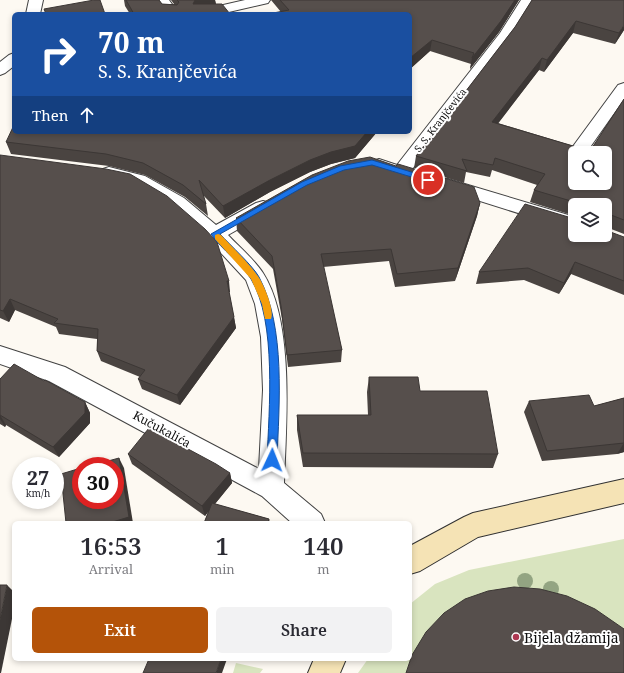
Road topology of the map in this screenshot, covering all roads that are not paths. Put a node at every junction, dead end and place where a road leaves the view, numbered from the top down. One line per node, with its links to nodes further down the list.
1 (36, 0): 5 (street)
2 (162, 0): 6 (street)
3 (263, 0): 7 (street)
4 (528, 0): 16 (street, S. S. Kranjčevića)
5 (33, 12)
6 (171, 12)
7 (211, 12)
8 (0, 50): 9 (street)
9 (12, 52)
10 (12, 60): 11 (street)
11 (0, 70)
12 (624, 88): 13 (street)
13 (582, 146)
14 (365, 164): 16 (street)
15 (94, 171): 19 (street)
16 (416, 176): 18 (street)
17 (277, 199): 19 (street)
18 (568, 222)
19 (215, 234): 21 (street)
20 (0, 355): 21 (street, Kučukalića)
21 (271, 488): 23 (street, Kučukalića)
22 (624, 491): 24 (main road)
23 (310, 521)
24 (412, 560)
25 (330, 661): 26 (main road)
26 (323, 673)

